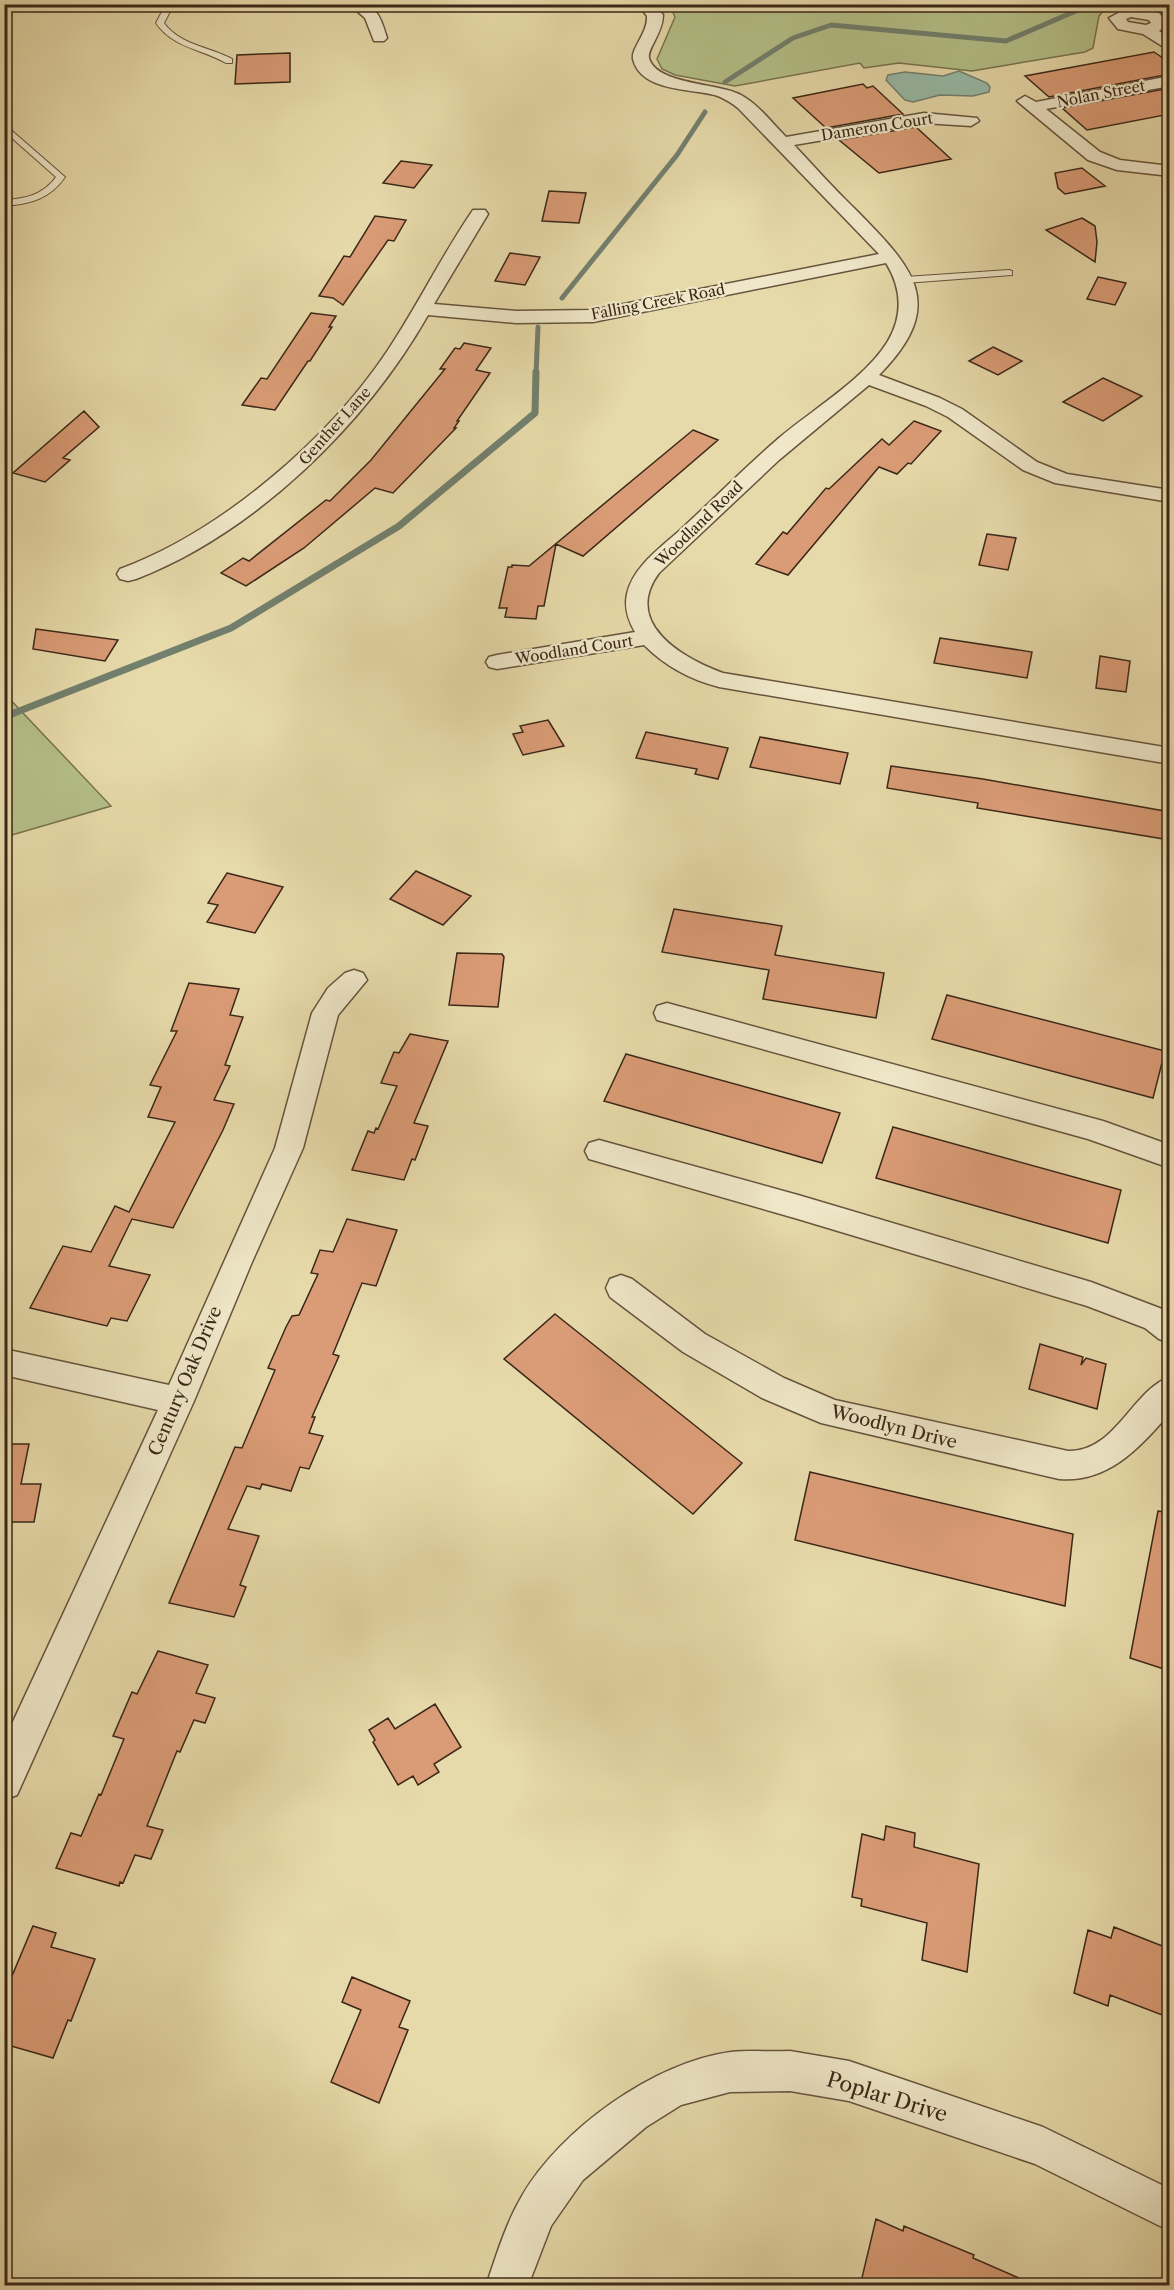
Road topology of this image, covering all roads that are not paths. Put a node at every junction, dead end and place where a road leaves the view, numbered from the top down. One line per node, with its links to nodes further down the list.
1 (170, 4): 9 (lane)
2 (356, 4): 7 (street)
3 (645, 4): 13 (street, Woodland Road)
4 (1170, 8): 5 (street)
5 (1142, 13): 6 (street); 6 (street)
6 (1148, 30): 8 (street)
7 (379, 38)
8 (1170, 46)
9 (229, 61)
10 (1170, 81): 14 (street, Nolan Street)
11 (971, 121): 13 (street, Dameron Court)
12 (4, 126): 15 (lane)
13 (783, 142): 17 (street, Woodland Road)
14 (1170, 171)
15 (4, 203)
16 (479, 214): 20 (street, Genther Lane)
17 (891, 257): 19 (street, Woodland Road); 20 (street, Falling Creek Road)
18 (1009, 273): 19 (lane)
19 (905, 280): 21 (street, Woodland Road)
20 (422, 309): 23 (street, Genther Lane)
21 (865, 377): 22 (street); 24 (street, Woodland Road)
22 (1170, 496)
23 (128, 574)
24 (650, 637): 25 (street, Woodland Court); 26 (street, Woodland Road)
25 (497, 662)
26 (1170, 756)
27 (354, 980): 35 (street, Century Oak Drive)
28 (667, 1013): 30 (street)
29 (599, 1151): 32 (street)
30 (1170, 1157)
31 (621, 1288): 34 (street, Woodlyn Drive)
32 (1170, 1330)
33 (4, 1362): 35 (street)
34 (1170, 1390)
35 (178, 1401): 36 (street, Century Oak Drive)
36 (4, 1782)
37 (1170, 2211): 38 (street, Poplar Drive)
38 (507, 2286)

